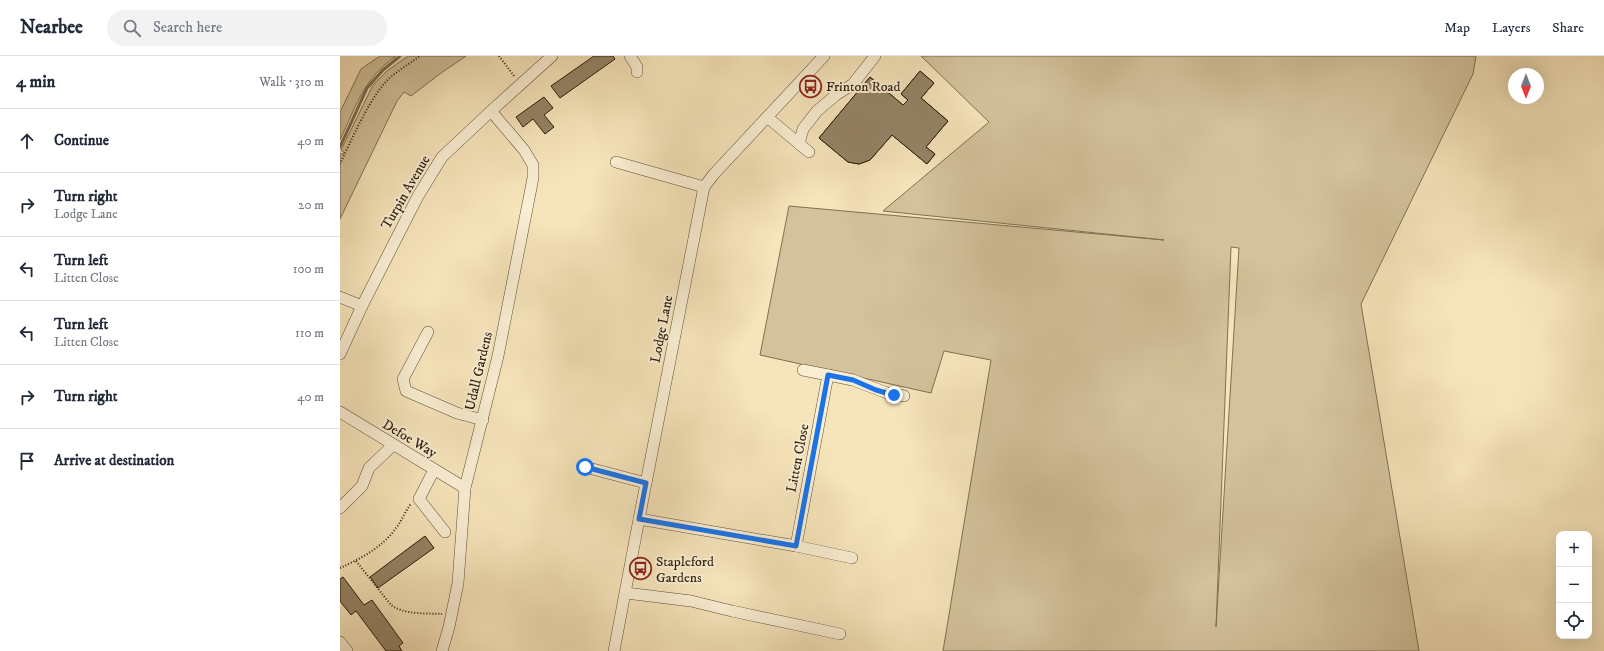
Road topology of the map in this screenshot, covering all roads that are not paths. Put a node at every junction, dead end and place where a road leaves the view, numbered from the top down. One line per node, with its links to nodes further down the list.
1 (552, 56): 6 (street, Turpin Avenue)
2 (630, 56): 5 (street)
3 (824, 56): 7 (street)
4 (875, 56): 8 (street)
5 (637, 72)
6 (490, 111): 13 (street, Turpin Avenue); 20 (street, Udall Gardens)
7 (767, 118): 8 (street); 11 (street)
8 (799, 144): 9 (street)
9 (809, 152)
10 (616, 162): 11 (street)
11 (704, 187): 24 (street, Lodge Lane)
12 (340, 297): 13 (street)
13 (362, 306): 15 (street, Turpin Avenue)
14 (428, 332): 20 (street)
15 (340, 354)
16 (803, 370): 17 (street)
17 (828, 375): 18 (street); 29 (street, Litten Close)
18 (904, 396)
19 (340, 412): 21 (street, Defoe Way)
20 (483, 420): 25 (street, Udall Gardens)
21 (393, 445): 23 (street, Defoe Way); 26 (street)
22 (585, 467): 24 (street)
23 (434, 470): 25 (street, Defoe Way); 28 (street)
24 (646, 483): 27 (street, Lodge Lane)
25 (465, 488): 35 (street, Udall Gardens)
26 (340, 508)
27 (639, 519): 29 (street); 31 (street, Lodge Lane)
28 (445, 532)
29 (796, 546): 30 (street)
30 (852, 558)
31 (626, 593): 32 (street); 36 (street, Lodge Lane)
32 (840, 634)
33 (340, 642): 34 (street)
34 (347, 651)
35 (442, 651)
36 (614, 651)

